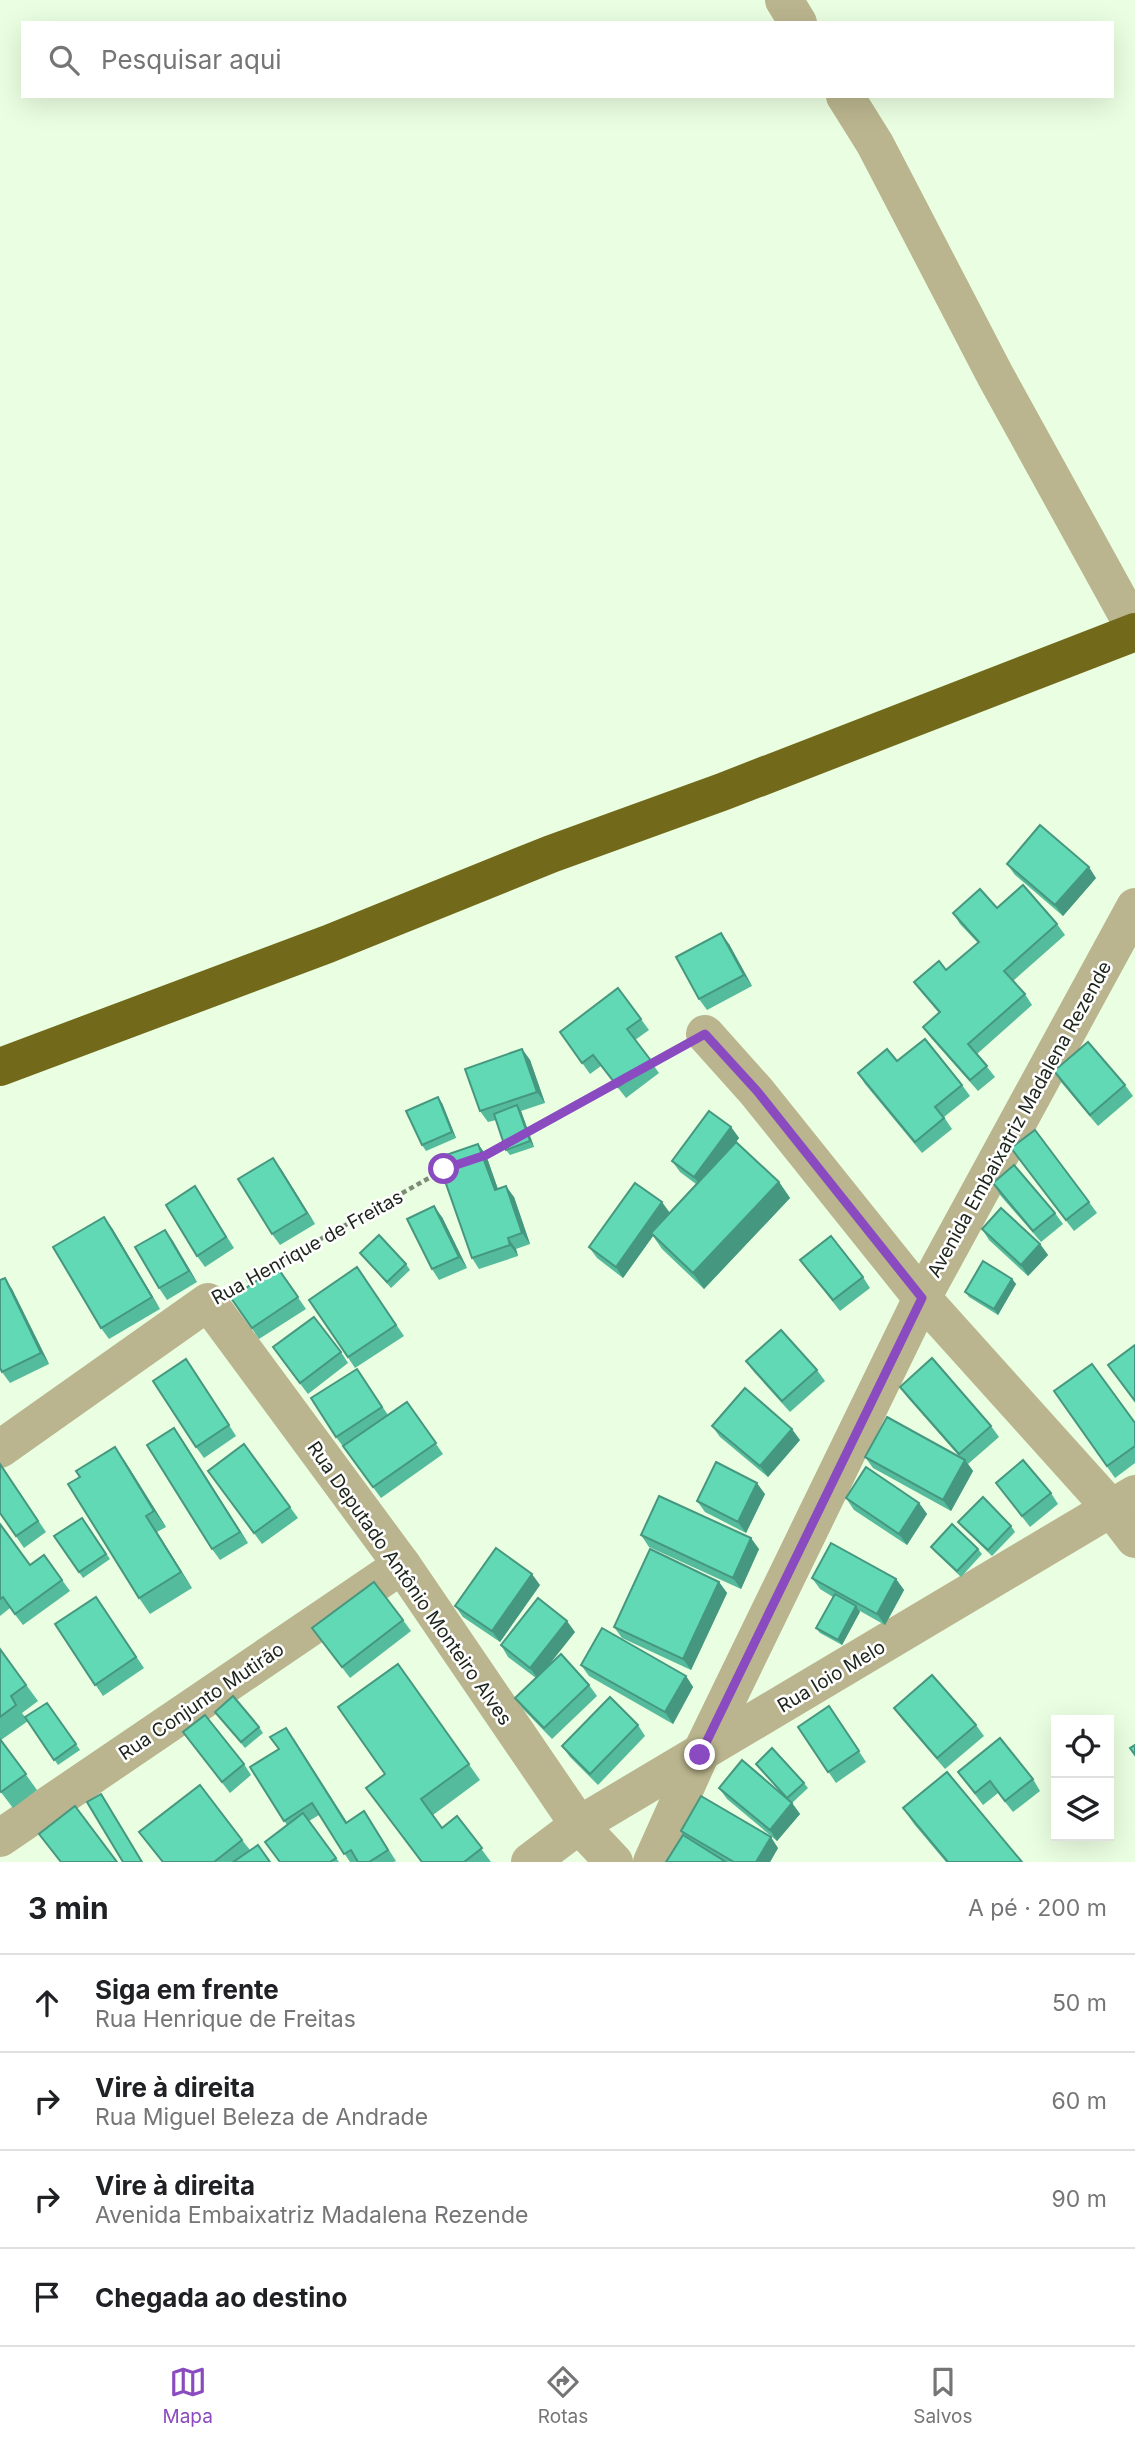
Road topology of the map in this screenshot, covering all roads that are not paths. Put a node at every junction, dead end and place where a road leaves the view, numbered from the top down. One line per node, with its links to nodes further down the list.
1 (784, 0): 2 (street)
2 (797, 21)
3 (846, 98): 4 (street)
4 (1135, 631): 7 (highway)
5 (1135, 907): 8 (street, Avenida Embaixatriz Madalena Rezende)
6 (705, 1034): 8 (street)
7 (0, 1067)
8 (922, 1298): 11 (street); 14 (street, Avenida Embaixatriz Madalena Rezende)
9 (208, 1302): 10 (street, Rua Henrique de Freitas); 13 (street, Rua Deputado Antônio Monteiro Alves)
10 (0, 1449)
11 (1123, 1502): 12 (street); 14 (street, Rua Ioio Melo)
12 (1135, 1539)
13 (402, 1565): 15 (street, Rua Deputado Antônio Monteiro Alves); 16 (street, Rua Conjunto Mutirão)
14 (700, 1755): 15 (street, Rua Ioio Melo); 19 (street, Avenida Embaixatriz Madalena Rezende)
15 (579, 1825): 17 (street, Rua Ioio Melo); 18 (street, Rua Deputado Antônio Monteiro Alves)
16 (0, 1838)
17 (530, 1862)
18 (614, 1862)
19 (652, 1862)

